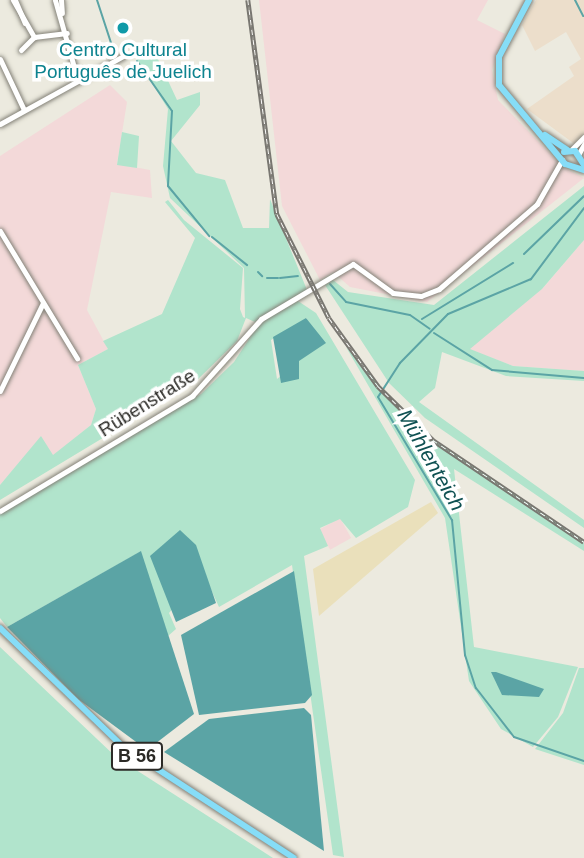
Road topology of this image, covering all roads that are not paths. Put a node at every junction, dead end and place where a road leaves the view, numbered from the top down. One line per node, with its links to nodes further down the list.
1 (14, 0): 7 (street)
2 (55, 0): 5 (street)
3 (61, 0): 5 (street)
4 (529, 0): 16 (main road)
5 (62, 13): 6 (street)
6 (68, 33): 7 (street); 11 (street)
7 (34, 37): 8 (street)
8 (21, 50)
9 (123, 56): 11 (street)
10 (0, 59): 12 (street)
11 (77, 78): 12 (street)
12 (24, 110): 13 (street)
13 (0, 124)
14 (584, 137): 16 (street)
15 (584, 144): 17 (street, Rübenstraße)
16 (566, 154): 17 (main road); 17 (main road); 19 (street, Rübenstraße)
17 (575, 161): 18 (main road); 19 (street, Rübenstraße)
18 (584, 168)
19 (556, 178): 24 (street, Rübenstraße)
20 (0, 231): 21 (street)
21 (43, 303): 22 (street); 23 (street)
22 (77, 358)
23 (0, 391)
24 (0, 511)
25 (0, 628): 26 (main road, B 56)
26 (295, 858)

